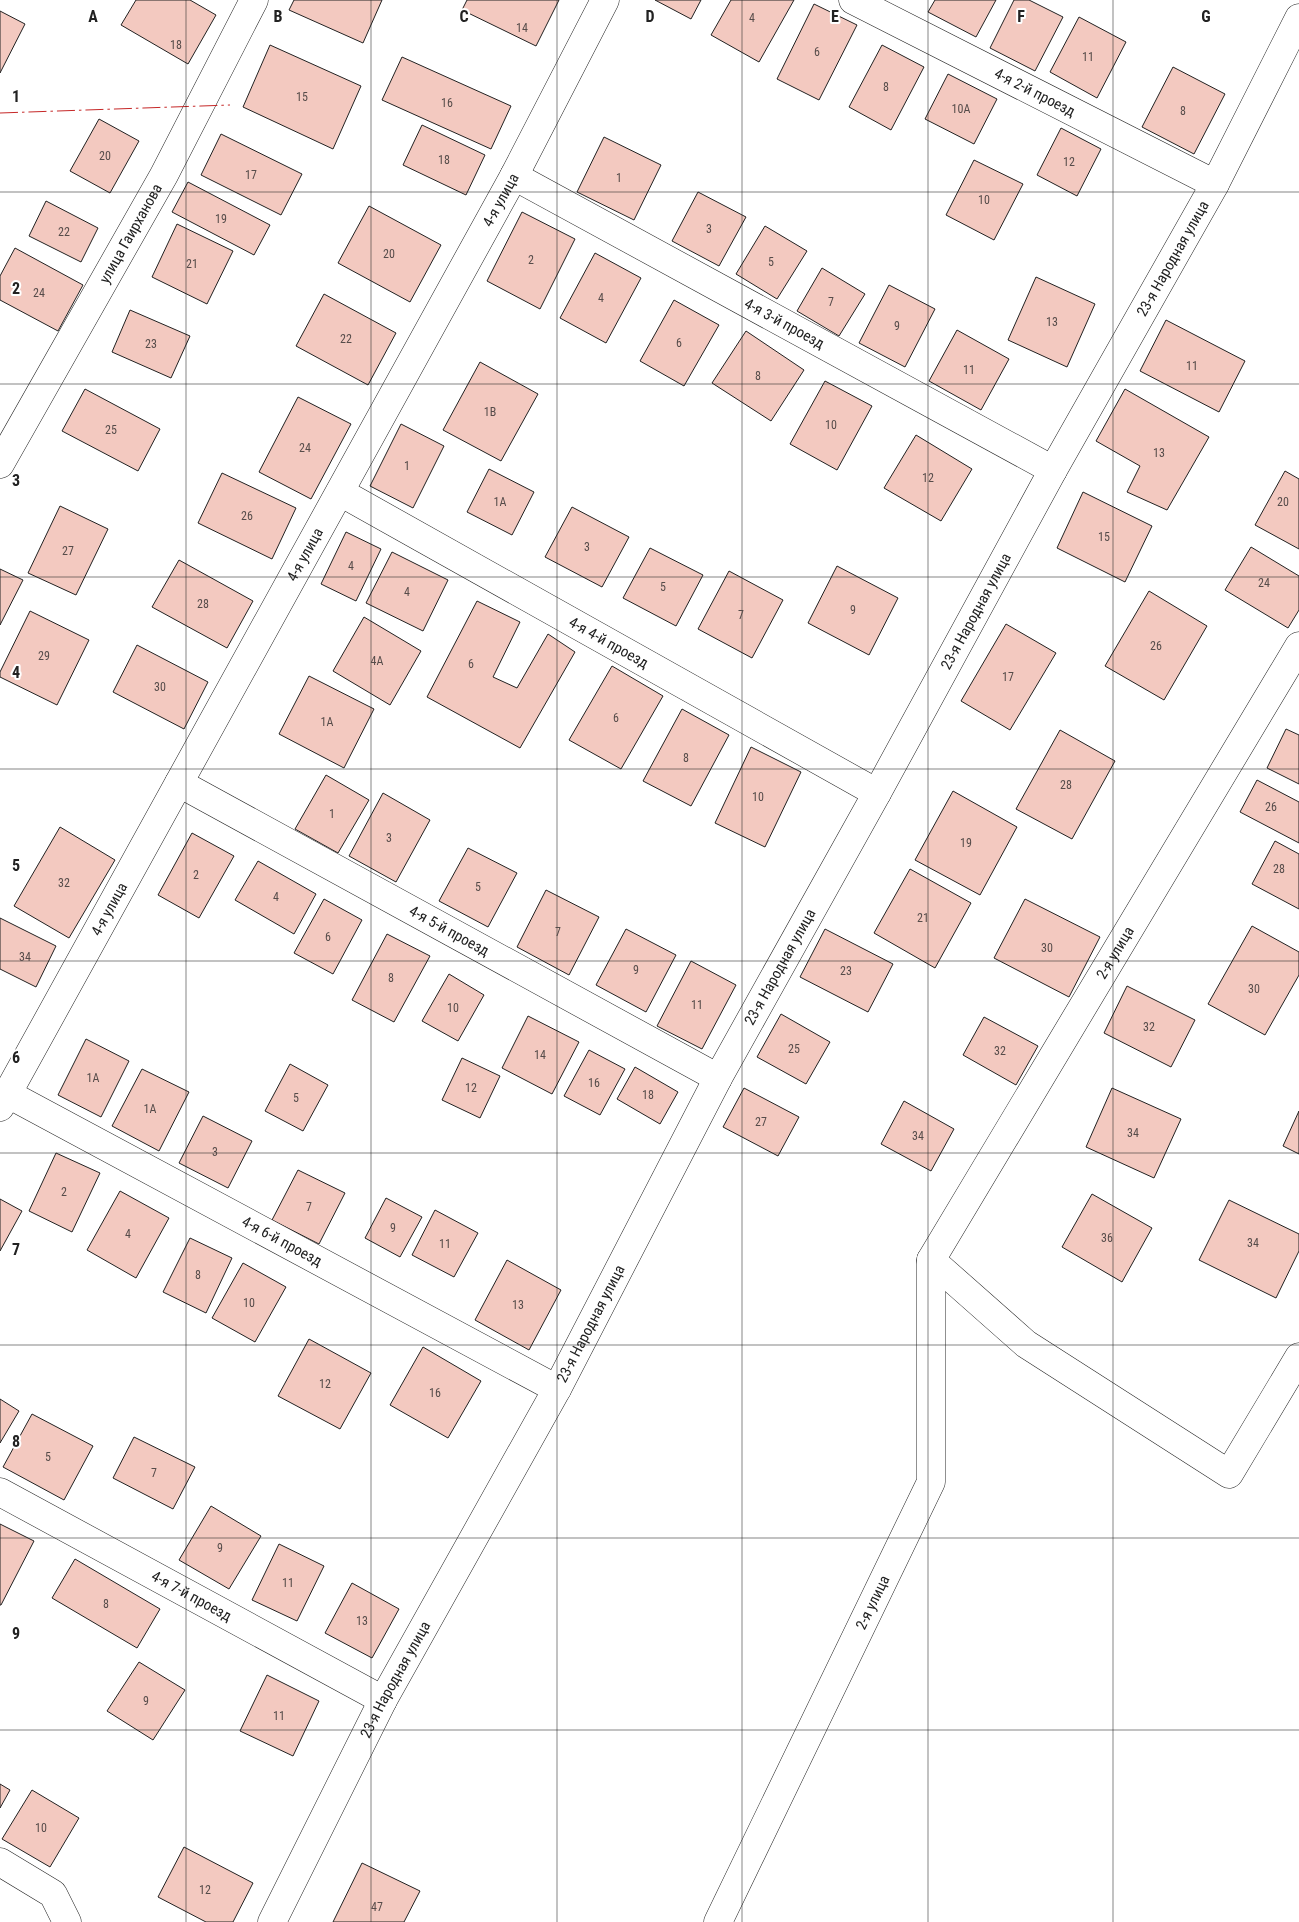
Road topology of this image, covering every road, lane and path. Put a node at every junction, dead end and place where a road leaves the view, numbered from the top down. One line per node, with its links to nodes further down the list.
1 (254, 0): 7 (street, улица Гаирханова)
2 (605, 0): 5 (street, 4-я улица)
3 (853, 0): 6 (street, 4-я 2-й проезд)
4 (1299, 18): 6 (street, 23-я Народная улица)
5 (514, 176): 8 (street, 4-я 3-й проезд); 9 (street, 4-я улица)
6 (1215, 184): 8 (street, 23-я Народная улица)
7 (0, 464)
8 (1053, 470): 12 (street, 23-я Народная улица)
9 (340, 492): 11 (street, 4-я улица); 12 (street, 4-я 4-й проезд)
10 (1299, 646): 15 (street, 2-я улица)
11 (179, 784): 13 (street, 4-я 5-й проезд); 14 (street, 4-я улица)
12 (877, 793): 13 (street, 23-я Народная улица)
13 (718, 1078): 17 (street, 23-я Народная улица)
14 (4, 1100): 17 (street, 4-я 6-й проезд)
15 (932, 1260): 16 (street); 23 (street, 2-я улица)
16 (1299, 1357)
17 (558, 1388): 19 (street, 23-я Народная улица)
18 (0, 1492): 19 (street, 4-я 7-й проезд)
19 (383, 1700): 22 (street, 23-я Народная улица)
20 (0, 1862): 21 (street)
21 (67, 1922)
22 (272, 1922)
23 (718, 1922)

